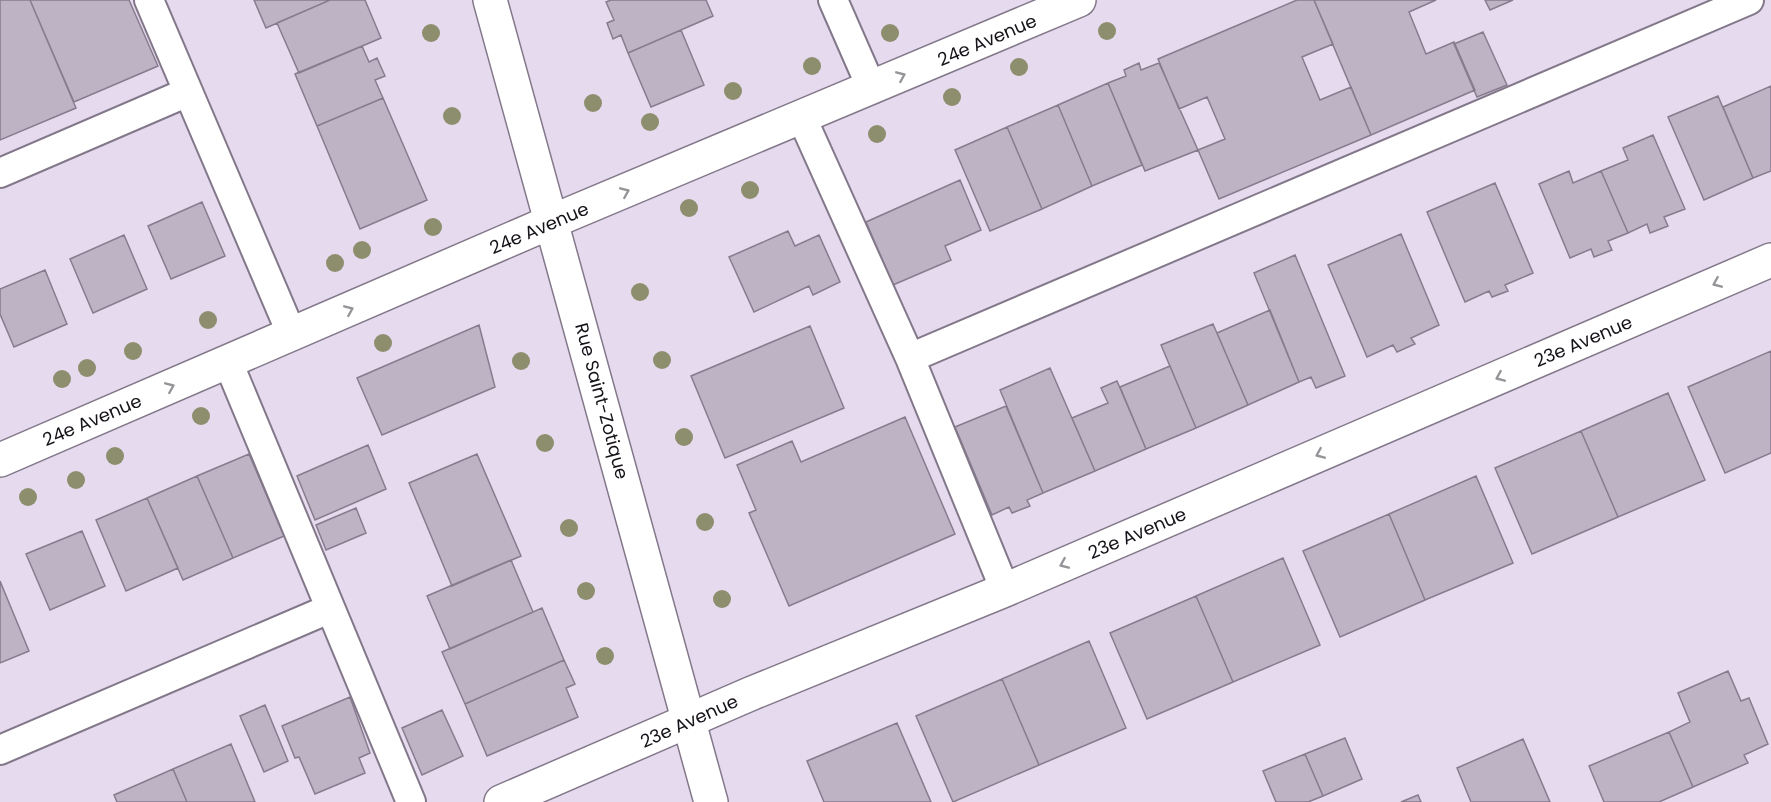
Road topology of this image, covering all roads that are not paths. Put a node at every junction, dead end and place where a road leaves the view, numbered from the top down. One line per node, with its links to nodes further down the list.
1 (149, 0): 7 (lane)
2 (490, 0): 10 (street, Rue Saint-Zotique)
3 (833, 0): 6 (lane)
4 (1079, 0): 6 (street, 24e Avenue, one-way to 4)
5 (1749, 0): 13 (lane)
6 (872, 89): 8 (street, 24e Avenue)
7 (188, 92): 9 (lane); 12 (lane)
8 (802, 118): 10 (street, 24e Avenue, one-way to 8); 13 (lane)
9 (0, 173)
10 (553, 221): 12 (street, 24e Avenue, one-way to 10); 18 (street, Rue Saint-Zotique)
11 (1771, 260): 16 (street, 23e Avenue, one-way to 16)
12 (292, 335): 14 (street, 24e Avenue)
13 (910, 358): 16 (lane)
14 (228, 362): 15 (street, 24e Avenue, one-way to 14); 17 (lane)
15 (0, 460)
16 (1005, 590): 18 (street, 23e Avenue)
17 (329, 609): 19 (lane); 20 (lane)
18 (689, 722): 21 (street, 23e Avenue); 22 (street, Rue Saint-Zotique)
19 (0, 750)
20 (411, 802)
21 (501, 802)
22 (711, 802)

